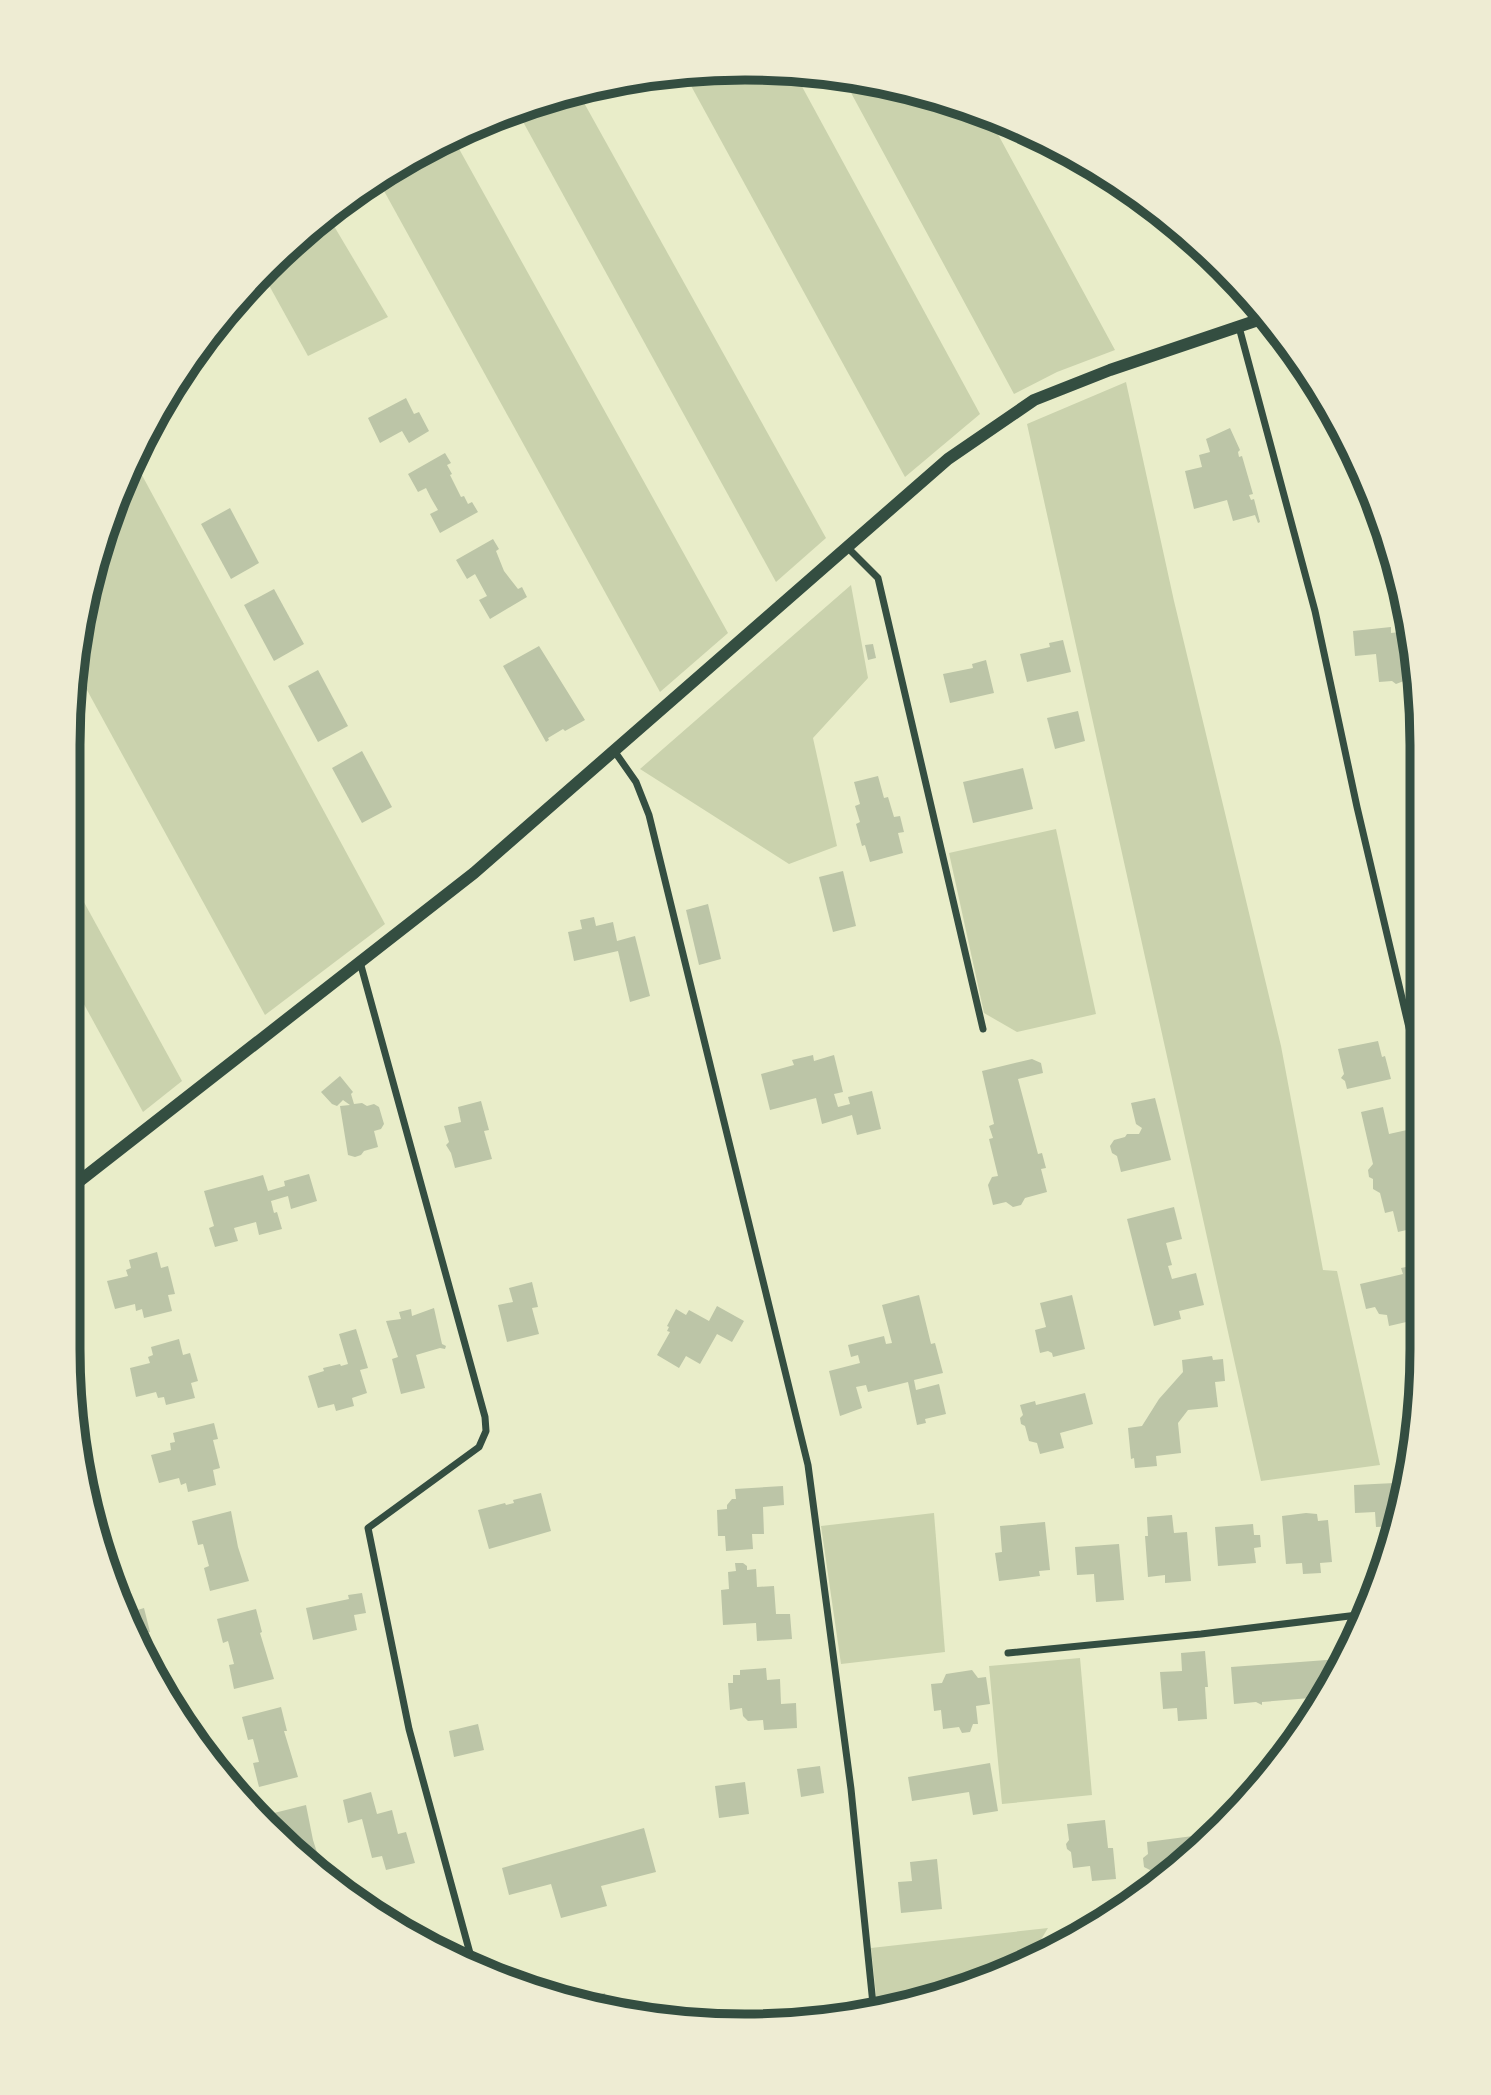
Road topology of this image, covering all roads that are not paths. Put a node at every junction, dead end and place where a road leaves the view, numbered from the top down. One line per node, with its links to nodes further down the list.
1 (1256, 321): 2 (street)
2 (1240, 327): 3 (street); 7 (street)
3 (847, 546): 4 (street); 6 (street)
4 (615, 752): 5 (street); 12 (street)
5 (360, 962): 8 (street); 11 (street)
6 (983, 1029)
7 (1410, 1032)
8 (80, 1181)
9 (1355, 1615): 10 (street)
10 (1008, 1653)
11 (470, 1955)
12 (873, 2002)

